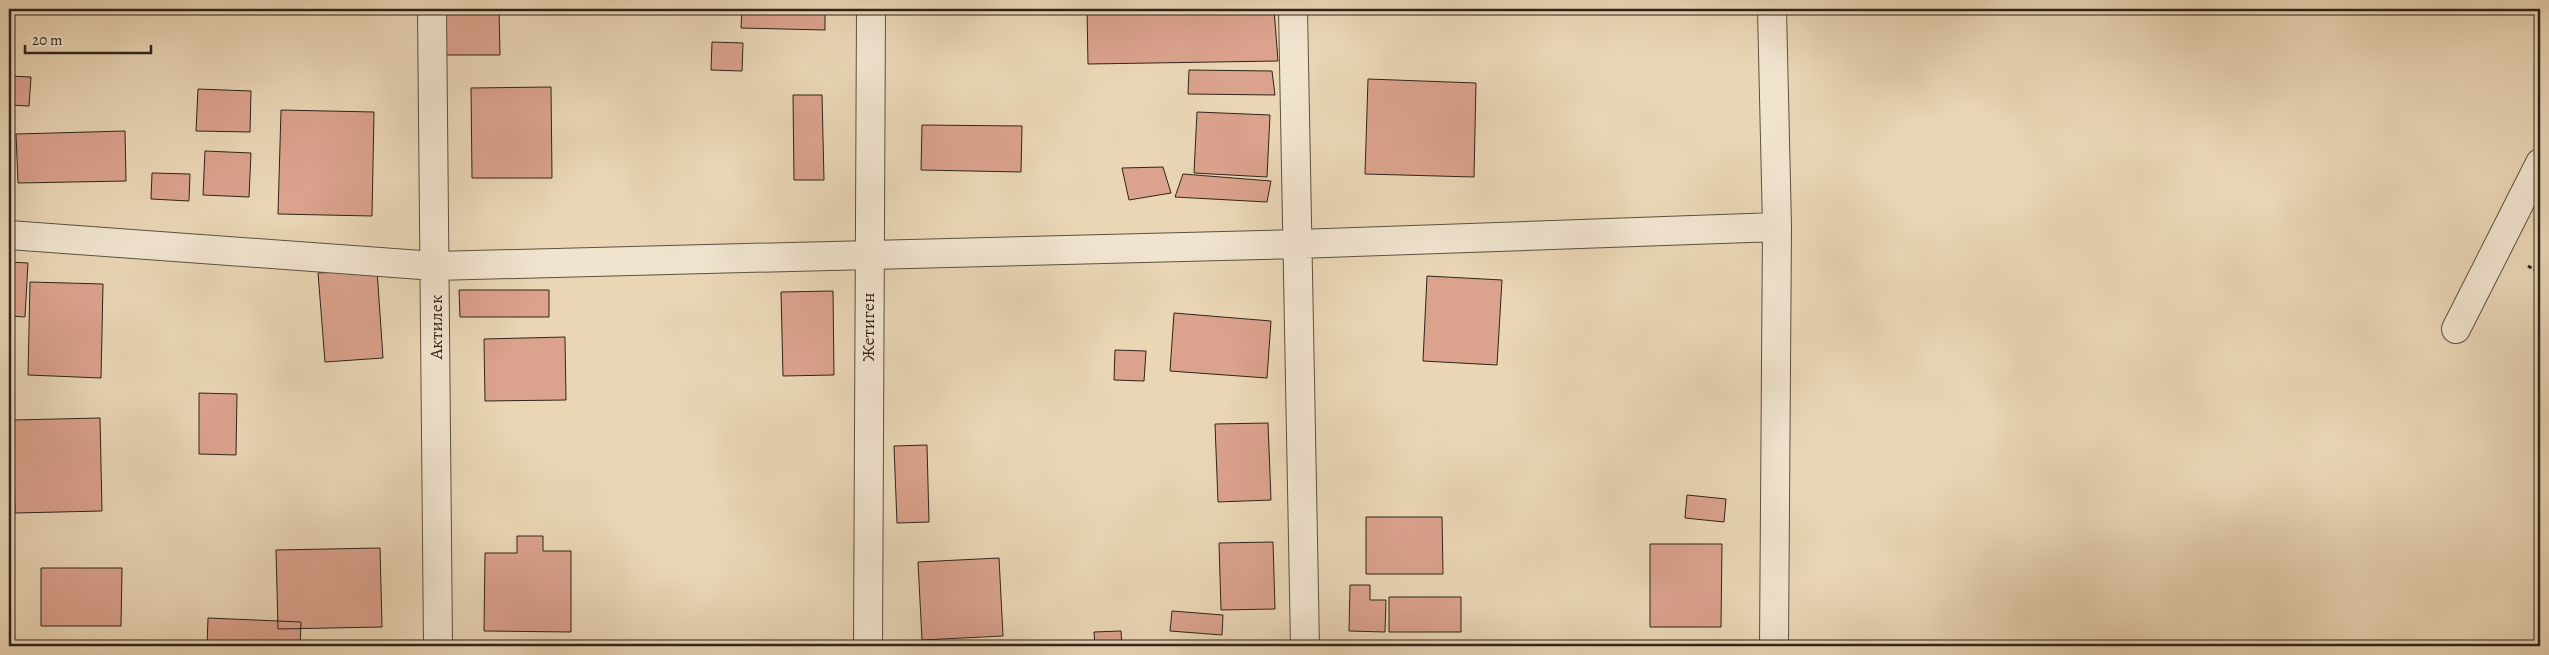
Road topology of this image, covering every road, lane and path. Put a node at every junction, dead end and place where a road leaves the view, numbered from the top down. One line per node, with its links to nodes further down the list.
1 (432, 9): 10 (street, Актилек)
2 (871, 9): 9 (street, Жетиген)
3 (1294, 9): 8 (street)
4 (1772, 9): 6 (street)
5 (2540, 163): 11 (street)
6 (1777, 227): 8 (street); 15 (street)
7 (9, 235): 10 (street)
8 (1298, 244): 9 (street); 14 (street)
9 (869, 255): 10 (street); 13 (street, Жетиген)
10 (435, 266): 12 (street, Актилек)
11 (2456, 329)
12 (438, 646)
13 (868, 646)
14 (1305, 646)
15 (1774, 646)

